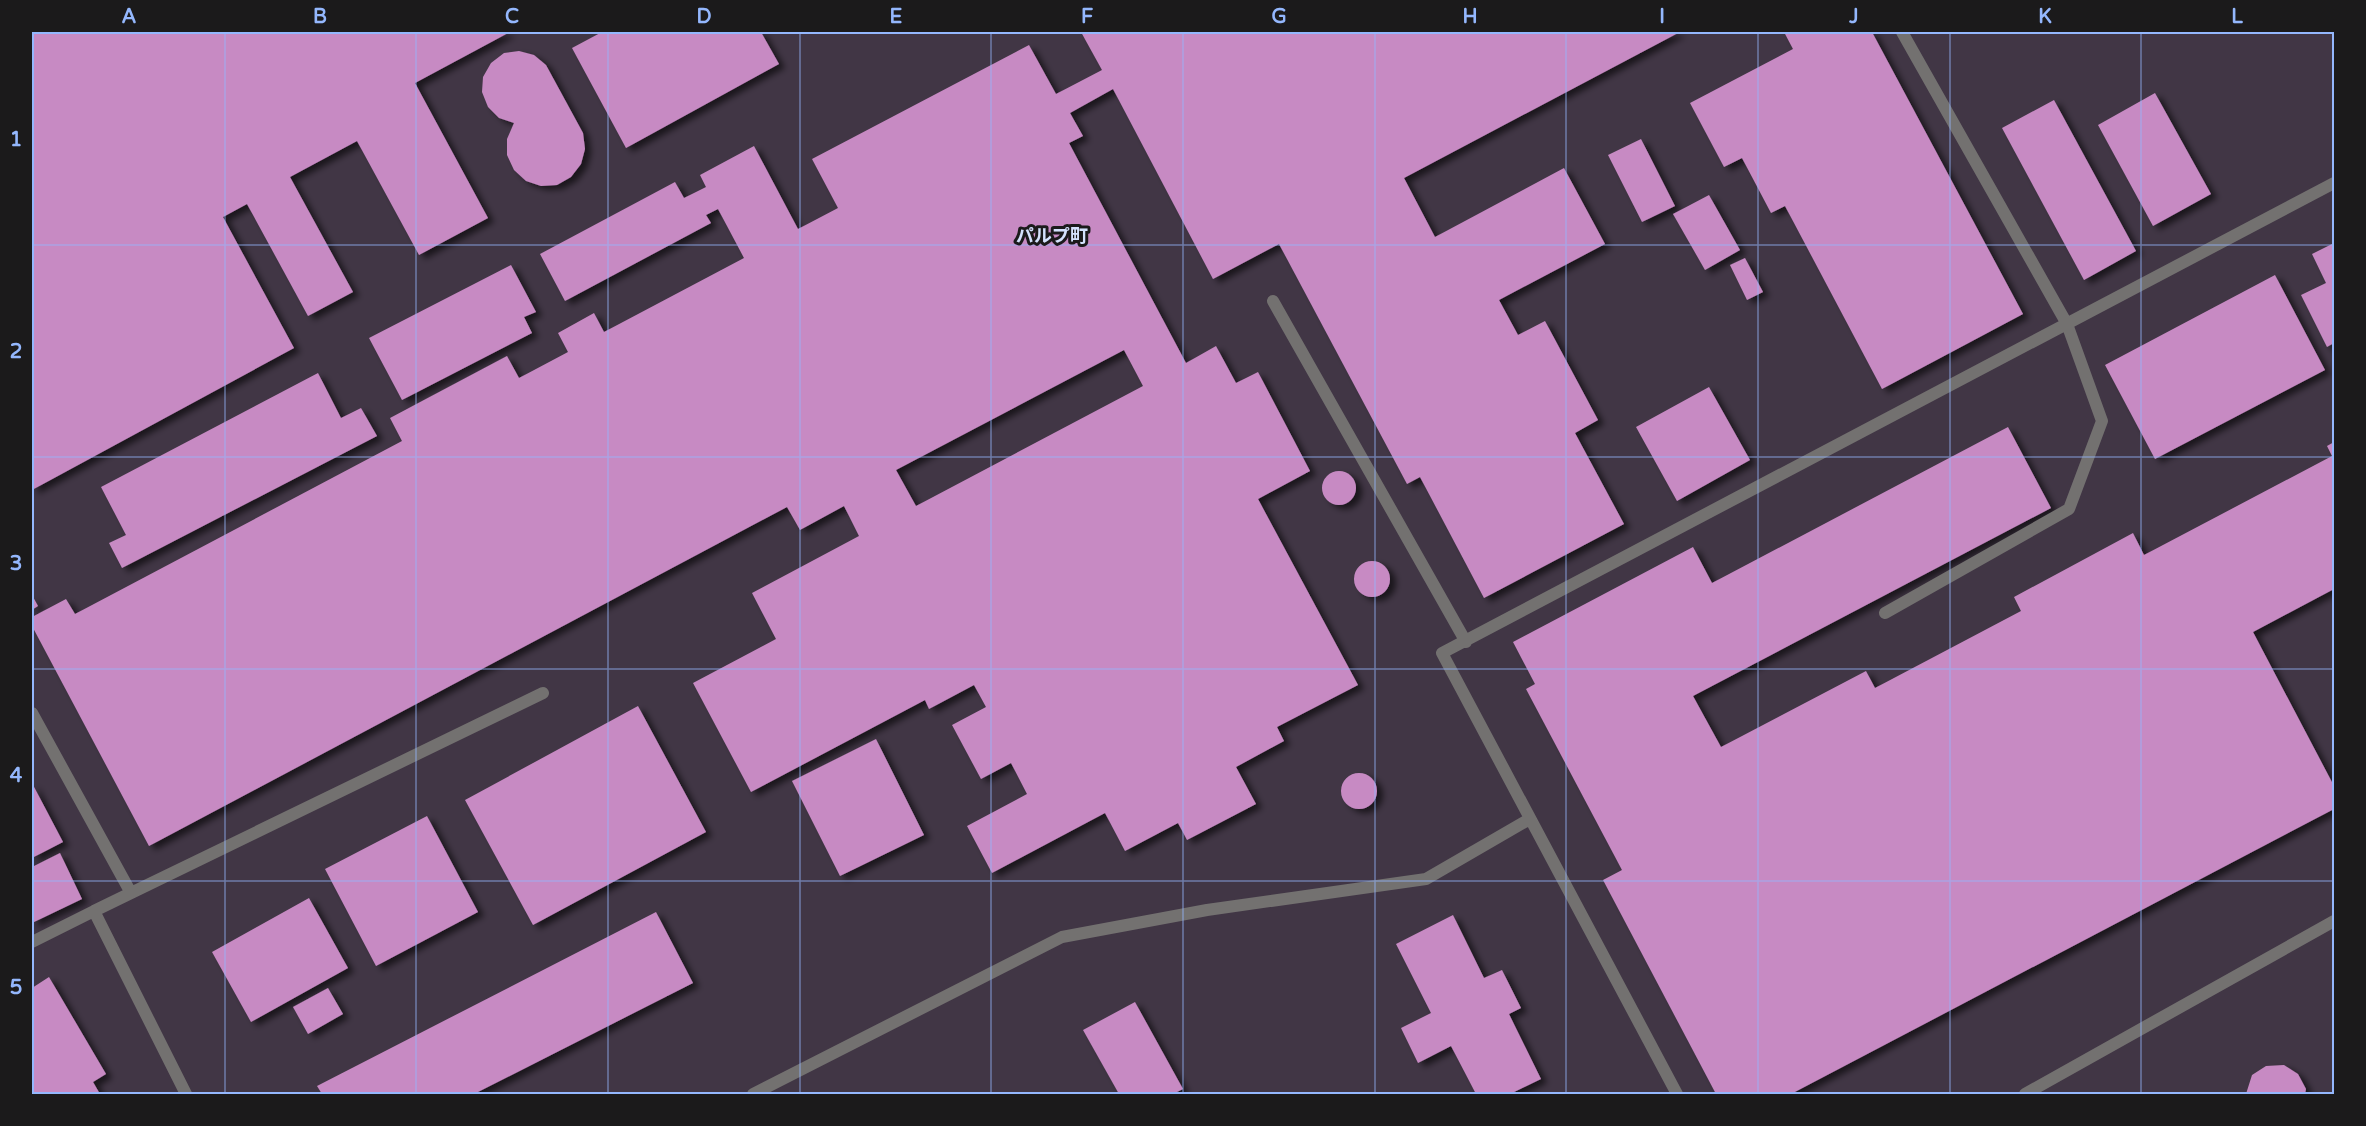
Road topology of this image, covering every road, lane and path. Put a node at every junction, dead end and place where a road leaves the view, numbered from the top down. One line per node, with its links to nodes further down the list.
1 (1902, 32): 4 (lane)
2 (2334, 183): 4 (lane)
3 (1273, 301): 6 (lane)
4 (2067, 324): 5 (lane); 6 (lane)
5 (1885, 613)
6 (1466, 642): 9 (lane)
7 (543, 693): 10 (lane)
8 (32, 713): 10 (lane)
9 (1528, 820): 15 (lane); 16 (lane)
10 (131, 893): 11 (lane)
11 (94, 911): 13 (lane); 14 (lane)
12 (2334, 921): 17 (lane)
13 (32, 942)
14 (186, 1095)
15 (753, 1095)
16 (1677, 1095)
17 (2025, 1095)

